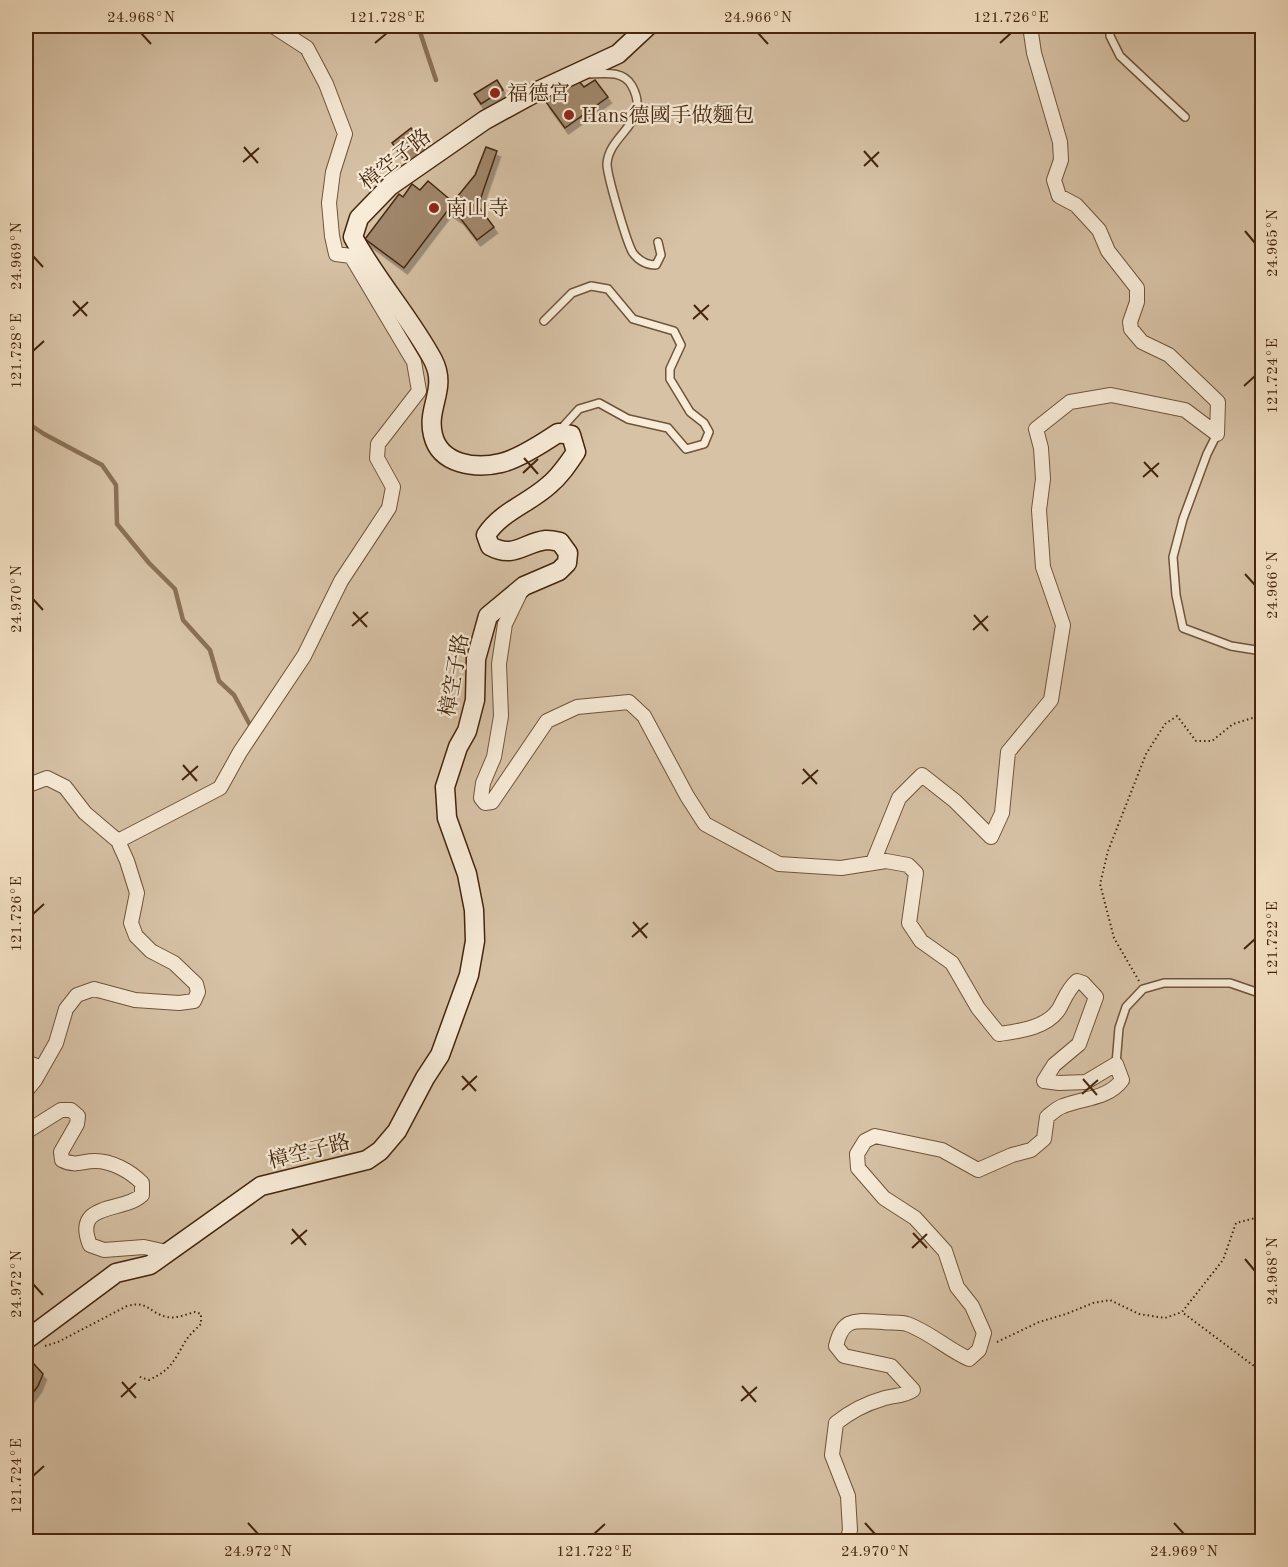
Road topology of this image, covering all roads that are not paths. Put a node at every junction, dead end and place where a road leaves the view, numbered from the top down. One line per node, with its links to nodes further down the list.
1 (273, 26): 8 (street)
2 (648, 26): 5 (street, 樟空子路)
3 (1030, 26): 11 (street)
4 (1110, 26): 6 (lane)
5 (571, 75): 7 (lane); 8 (street, 樟空子路)
6 (1185, 117)
7 (658, 242)
8 (356, 254): 10 (street, 樟空子路); 15 (street)
9 (544, 321): 10 (lane)
10 (558, 433): 12 (street, 樟空子路)
11 (1217, 434): 13 (lane); 16 (street)
12 (524, 586): 16 (street); 23 (street, 樟空子路)
13 (1263, 651)
14 (26, 786): 15 (street)
15 (118, 841): 20 (street)
16 (873, 862): 19 (street)
17 (1263, 994): 19 (lane)
18 (26, 1062): 20 (street)
19 (1116, 1064): 25 (street)
20 (42, 1068): 21 (street)
21 (26, 1091)
22 (26, 1132): 23 (street)
23 (167, 1252): 24 (street, 樟空子路)
24 (31, 1344)
25 (848, 1542)

